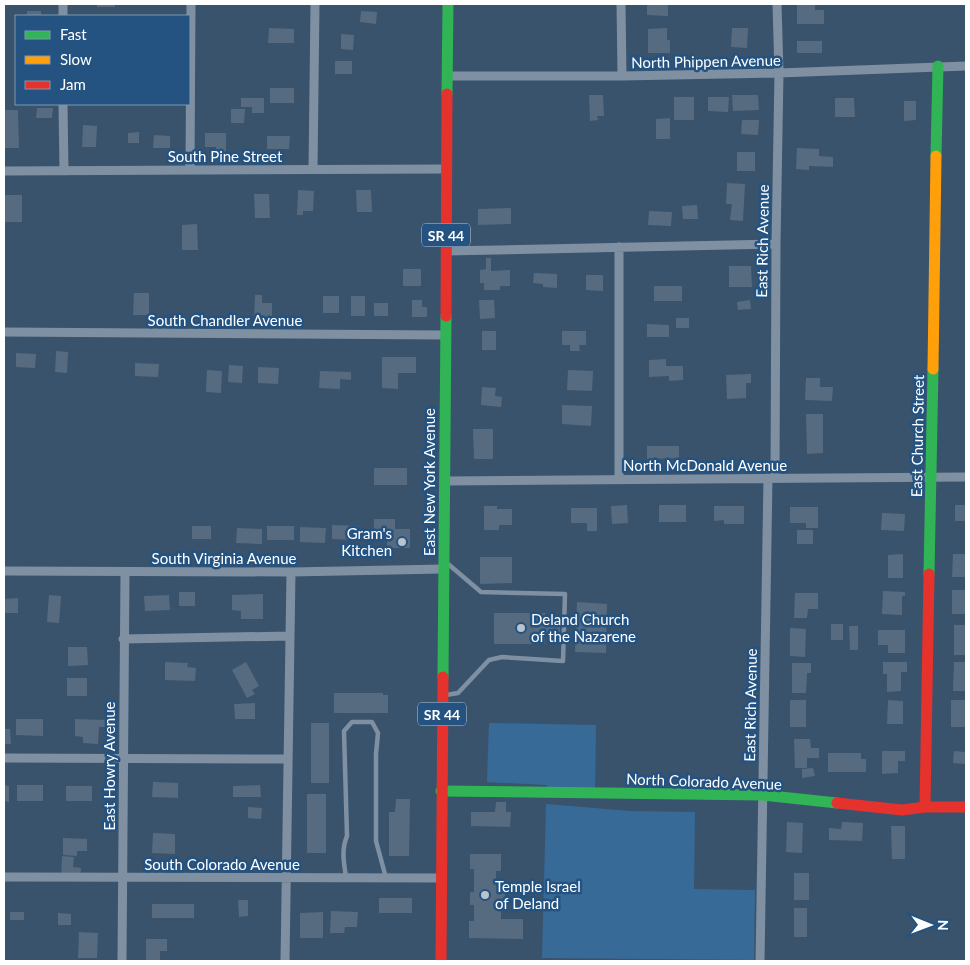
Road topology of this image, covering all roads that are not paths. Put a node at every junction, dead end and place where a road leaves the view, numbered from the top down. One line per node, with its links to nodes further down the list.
1 (191, 4): 14 (street)
2 (315, 4): 13 (street)
3 (448, 4): 9 (street, East New York Avenue / SR 44)
4 (622, 4): 10 (street)
5 (777, 4): 8 (street, East Rich Avenue)
6 (938, 66): 7 (street, North Phippen Avenue); 8 (street, North Phippen Avenue); 22 (street, East Church Street)
7 (966, 66)
8 (779, 73): 10 (street, North Phippen Avenue); 17 (street, East Rich Avenue)
9 (447, 76): 10 (street, North Phippen Avenue); 12 (street, East New York Avenue / SR 44)
10 (622, 76)
11 (63, 105): 16 (street)
12 (446, 168): 13 (street, South Pine Street); 19 (street, East New York Avenue / SR 44)
13 (313, 169): 14 (street, South Pine Street)
14 (190, 170): 16 (street, South Pine Street)
15 (4, 171): 16 (street, South Pine Street)
16 (64, 171)
17 (776, 244): 18 (street); 24 (street, East Rich Avenue)
18 (619, 247): 19 (street); 25 (street)
19 (446, 250): 21 (street, East New York Avenue / SR 44)
20 (4, 332): 21 (street, South Chandler Avenue)
21 (445, 335): 26 (street, East New York Avenue / SR 44)
22 (931, 477): 23 (street, North McDonald Avenue); 24 (street, North McDonald Avenue); 39 (street, East Church Street)
23 (966, 477)
24 (772, 478): 25 (street, North McDonald Avenue); 38 (street, East Rich Avenue)
25 (619, 479): 26 (street, North McDonald Avenue)
26 (444, 481): 27 (street, East New York Avenue / SR 44)
27 (444, 565): 30 (street, South Virginia Avenue); 33 (street, East New York Avenue / SR 44); 33 (lane)
28 (4, 571): 29 (street, South Virginia Avenue)
29 (125, 572): 30 (street, South Virginia Avenue); 32 (street, East Howry Avenue)
30 (291, 572): 31 (street)
31 (290, 636): 32 (street); 36 (street)
32 (124, 639): 35 (street, East Howry Avenue)
33 (442, 695): 37 (street, East New York Avenue / SR 44)
34 (4, 758): 35 (street)
35 (123, 759): 36 (street); 42 (street, East Howry Avenue)
36 (288, 759): 43 (street)
37 (441, 791): 38 (street, North Colorado Avenue); 46 (street, East New York Avenue / SR 44)
38 (762, 796): 39 (street, North Colorado Avenue); 50 (street, East Rich Avenue)
39 (926, 807): 40 (street, North Colorado Avenue)
40 (966, 807)
41 (4, 877): 42 (street, South Colorado Avenue)
42 (122, 877): 43 (street, South Colorado Avenue); 47 (street, East Howry Avenue)
43 (286, 878): 44 (street, South Colorado Avenue); 48 (street)
44 (346, 878): 45 (street, South Colorado Avenue); 45 (lane)
45 (386, 878): 46 (street, South Colorado Avenue)
46 (441, 878): 49 (street, East New York Avenue / SR 44)
47 (122, 961)
48 (285, 961)
49 (441, 961)
50 (760, 961)

